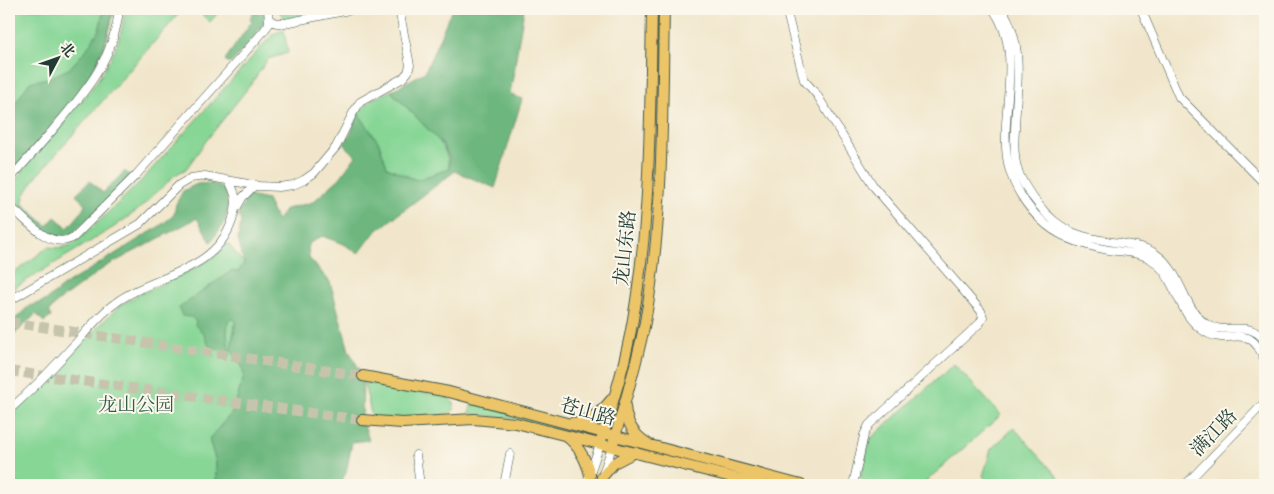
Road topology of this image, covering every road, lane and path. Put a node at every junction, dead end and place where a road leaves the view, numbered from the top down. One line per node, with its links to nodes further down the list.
1 (119, 9): 13 (street)
2 (268, 9): 11 (street)
3 (354, 9): 11 (street)
4 (399, 9): 16 (street)
5 (652, 9): 24 (main road, 龙山东路)
6 (664, 9): 25 (main road, 龙山东路)
7 (786, 9): 46 (street)
8 (993, 9): 12 (street)
9 (1002, 9): 12 (street)
10 (1141, 9): 15 (street)
11 (270, 20): 17 (street)
12 (1014, 170): 19 (street)
13 (9, 180)
14 (229, 181): 16 (street); 18 (street); 20 (street)
15 (1265, 184)
16 (255, 185): 18 (street)
17 (9, 205)
18 (237, 207): 28 (street)
19 (1117, 247): 21 (street); 22 (street)
20 (9, 301)
21 (1265, 340)
22 (1265, 361)
23 (363, 376): 30 (main road, 苍山路)
24 (614, 395): 30 (main road); 31 (main road, 龙山东路)
25 (625, 402): 33 (main road, 龙山东路); 35 (main road)
26 (1265, 402): 47 (street, 满江路)
27 (1265, 409): 48 (street, 满江路)
28 (9, 410)
29 (362, 420): 32 (main road, 苍山路)
30 (568, 424): 31 (main road, 苍山路)
31 (603, 433): 33 (main road, 苍山路); 34 (main road, 龙山东路)
32 (563, 434): 34 (main road, 苍山路); 39 (main road)
33 (613, 441): 34 (main road, 苍山路); 35 (main road, 苍山路); 36 (main road, 苍山路); 40 (street, 龙山东路)
34 (600, 444): 39 (street, 龙山东路)
35 (652, 446): 45 (main road, 苍山路)
36 (635, 452): 40 (main road); 44 (main road, 苍山路)
37 (510, 454): 42 (street)
38 (416, 455): 41 (street)
39 (590, 475): 43 (street, 龙山东路)
40 (600, 481)
41 (420, 485)
42 (504, 485)
43 (586, 485)
44 (763, 485)
45 (802, 485)
46 (852, 485)
47 (1185, 485)
48 (1192, 485)

